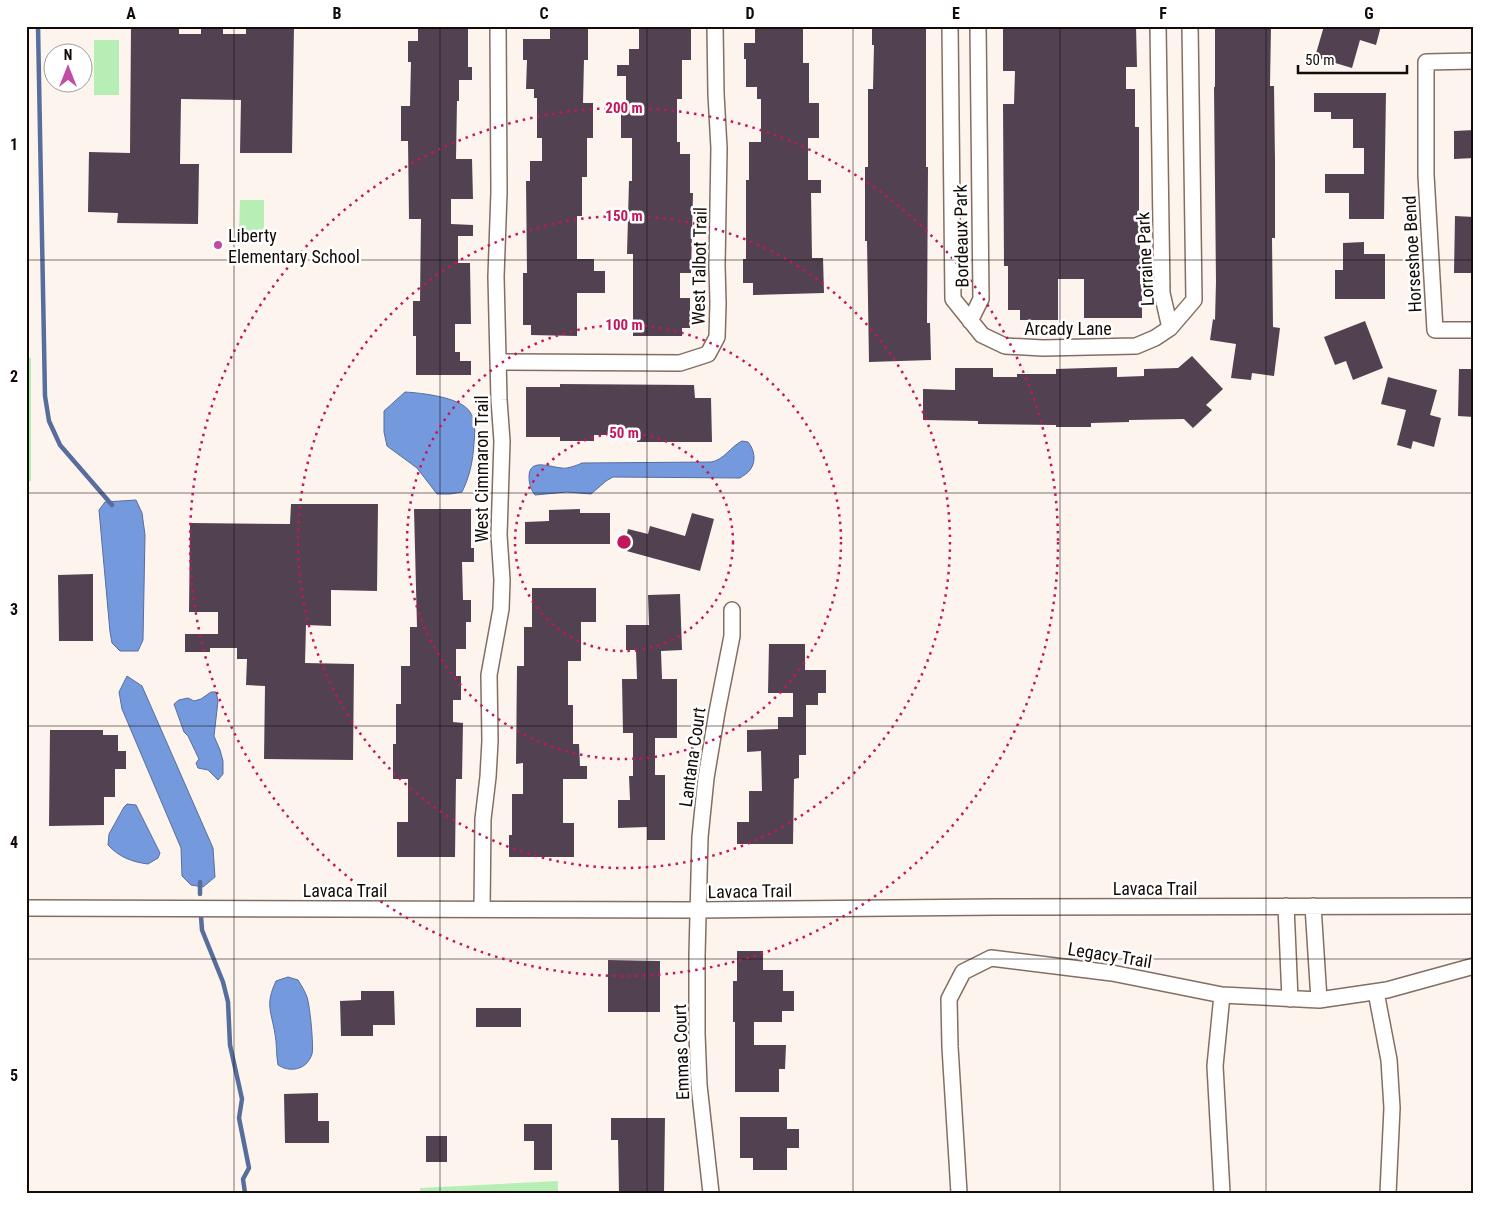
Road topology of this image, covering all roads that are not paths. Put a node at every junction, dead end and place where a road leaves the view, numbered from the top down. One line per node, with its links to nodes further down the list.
1 (498, 26): 11 (street, West Cimmaron Trail)
2 (715, 26): 11 (street, West Talbot Trail)
3 (950, 26): 8 (street, Bordeaux Park)
4 (978, 26): 8 (street, Bordeaux Park)
5 (1158, 26): 9 (street, Lorraine Park)
6 (1190, 26): 9 (street, Lorraine Park)
7 (1474, 60): 10 (street, Horseshoe Bend)
8 (970, 321): 9 (street, Arcady Lane)
9 (1170, 328)
10 (1474, 330)
11 (499, 362): 17 (street, West Cimmaron Trail)
12 (732, 610): 18 (street, Lantana Court)
13 (1286, 906): 14 (street, Lavaca Trail); 18 (street, Lavaca Trail); 22 (street)
14 (1313, 906): 15 (street, Lavaca Trail); 23 (street)
15 (1474, 906)
16 (26, 908): 17 (street, Lavaca Trail)
17 (482, 910): 18 (street, Lavaca Trail)
18 (698, 910): 24 (street, Emmas Court)
19 (1474, 966): 20 (street, Legacy Trail)
20 (1376, 992): 23 (street, Legacy Trail); 27 (street)
21 (1222, 995): 22 (street, Legacy Trail); 25 (street, Legacy Trail); 26 (street)
22 (1290, 999): 23 (street, Legacy Trail)
23 (1319, 1000)
24 (711, 1193)
25 (959, 1193)
26 (1222, 1193)
27 (1388, 1193)

